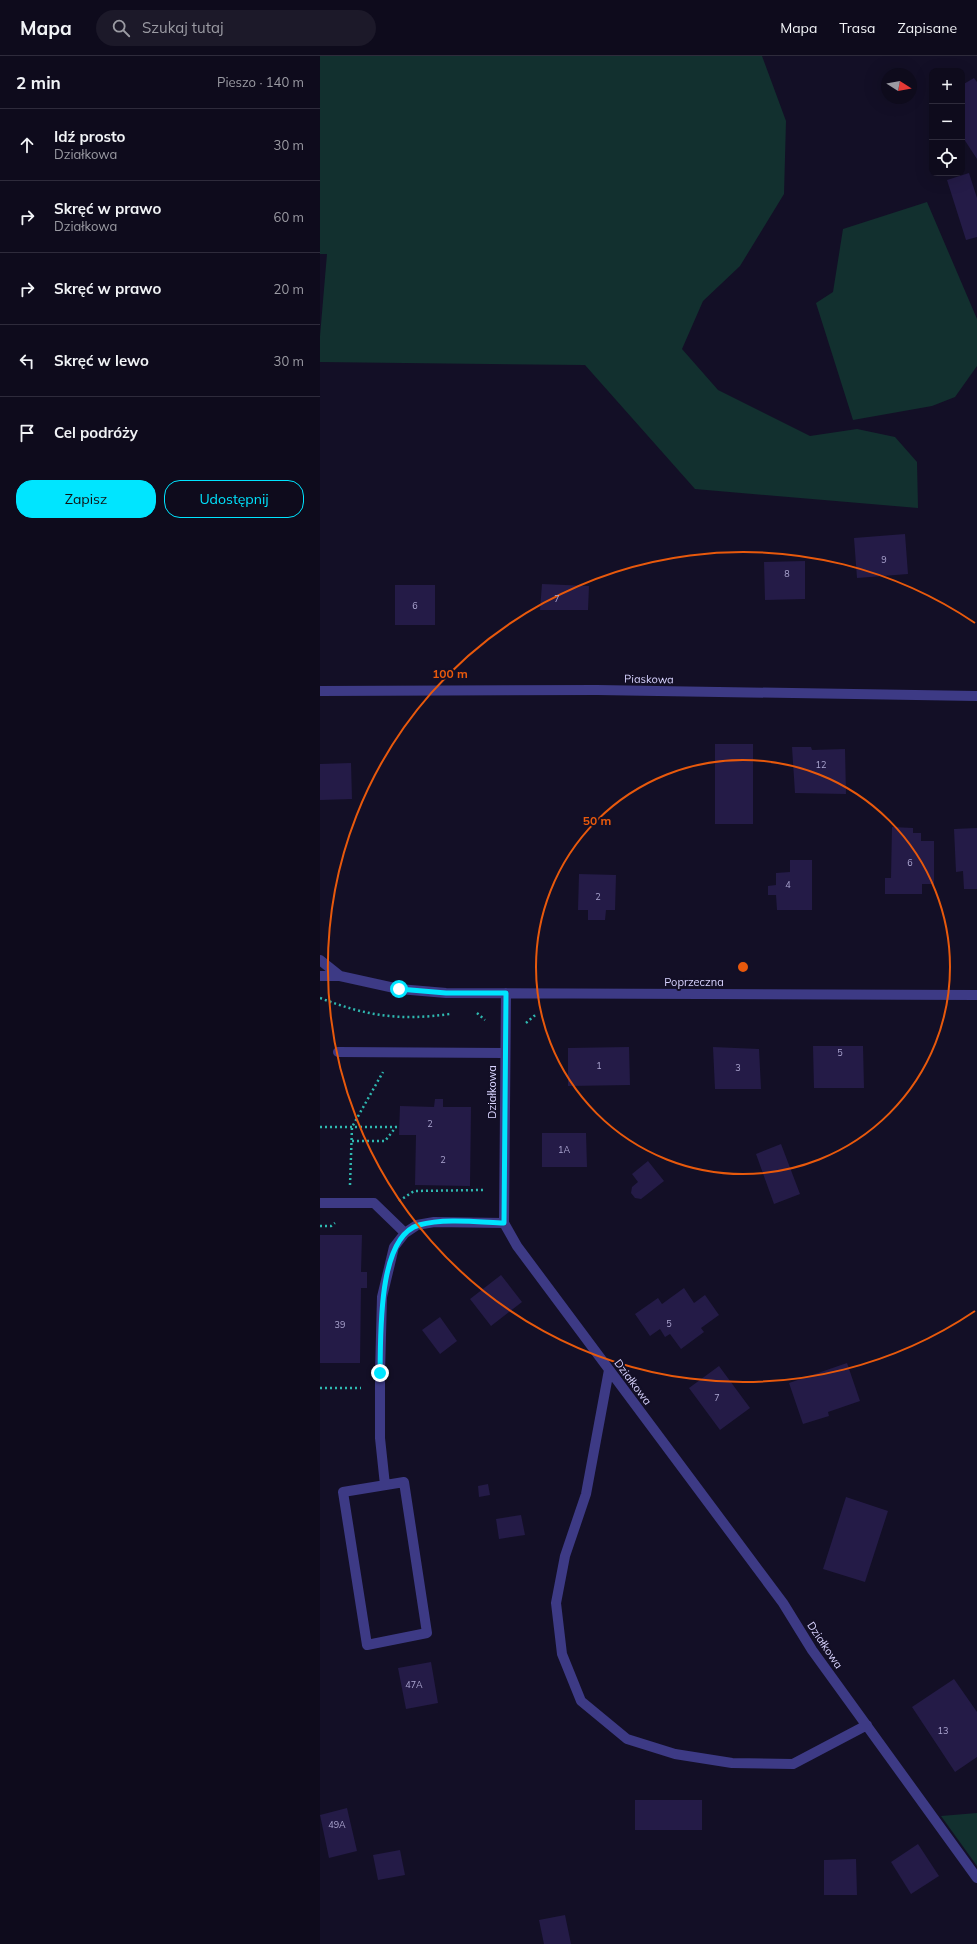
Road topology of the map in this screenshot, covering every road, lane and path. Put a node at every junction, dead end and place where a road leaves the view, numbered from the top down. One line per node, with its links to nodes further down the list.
1 (320, 691): 2 (street, Piaskowa)
2 (977, 696)
3 (320, 960): 5 (street)
4 (320, 976): 5 (street)
5 (340, 976): 6 (street)
6 (506, 993): 7 (street, Poprzeczna); 13 (street, Działkowa)
7 (977, 995)
8 (320, 998): 10 (path)
9 (475, 1013): 11 (path)
10 (454, 1014)
11 (487, 1022)
12 (338, 1052): 14 (street)
13 (504, 1053): 14 (street); 20 (street, Działkowa)
14 (393, 1054): 16 (path)
15 (320, 1127): 16 (path)
16 (352, 1127): 17 (path); 19 (path)
17 (396, 1127): 18 (path); 19 (path)
18 (400, 1127)
19 (352, 1141): 22 (path)
20 (504, 1190): 23 (path); 24 (street, Działkowa)
21 (320, 1203): 22 (street)
22 (349, 1203): 23 (street)
23 (384, 1212): 25 (street)
24 (504, 1223): 25 (street); 26 (street, Działkowa)
25 (405, 1233): 28 (street)
26 (609, 1370): 30 (street, Działkowa); 30 (street)
27 (320, 1388): 28 (path)
28 (380, 1388): 29 (street)
29 (385, 1485): 29 (street)
30 (866, 1725): 31 (street, Działkowa)
31 (977, 1878)

